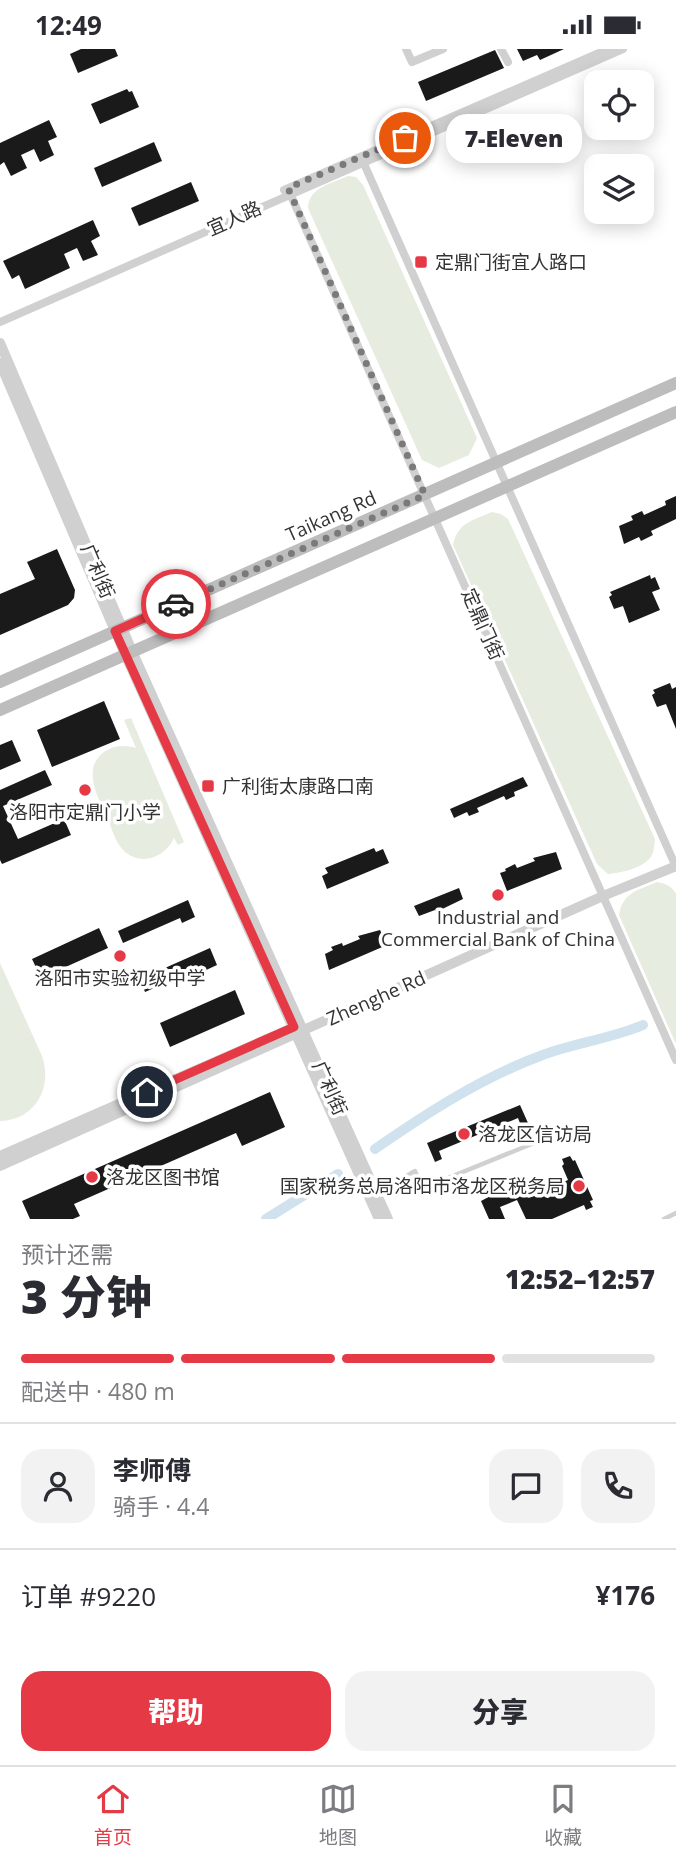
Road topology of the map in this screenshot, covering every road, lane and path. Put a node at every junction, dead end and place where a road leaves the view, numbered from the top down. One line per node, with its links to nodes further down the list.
1 (406, 49): 2 (street)
2 (443, 49)
3 (502, 49): 6 (street)
4 (608, 49): 7 (street, 宜人路)
5 (623, 49): 7 (street, 宜人路)
6 (508, 62)
7 (362, 160): 8 (street, 宜人路); 15 (street)
8 (290, 191): 9 (street, 宜人路); 10 (street, 宜人路); 17 (street, 定鼎门街)
9 (0, 316)
10 (0, 322)
11 (0, 343): 19 (street, 广利街)
12 (0, 363): 19 (street, 广利街)
13 (676, 383): 15 (main road, Taikang Rd)
14 (676, 412): 16 (main road)
15 (497, 461): 16 (street); 17 (main road, Taikang Rd)
16 (507, 485): 18 (main road); 23 (street)
17 (425, 495): 18 (street, 定鼎门街); 19 (main road, Taikang Rd)
18 (436, 519): 20 (main road); 24 (street, 定鼎门街)
19 (119, 629): 20 (street, 广利街); 21 (main road, Taikang Rd)
20 (129, 652): 22 (main road); 25 (street, 广利街)
21 (0, 682)
22 (0, 710)
23 (675, 863): 24 (street, Zhenghe Rd)
24 (602, 893): 25 (street, Zhenghe Rd); 26 (street, 定鼎门街)
25 (299, 1029): 28 (street, Zhenghe Rd); 29 (street, Zhenghe Rd); 30 (street, 广利街)
26 (676, 1060)
27 (539, 1141): 30 (lane)
28 (0, 1156)
29 (0, 1166)
30 (373, 1196): 32 (street, 广利街); 33 (street, 广利街)
31 (676, 1213): 34 (lane)
32 (379, 1219)
33 (388, 1219)
34 (664, 1219)

